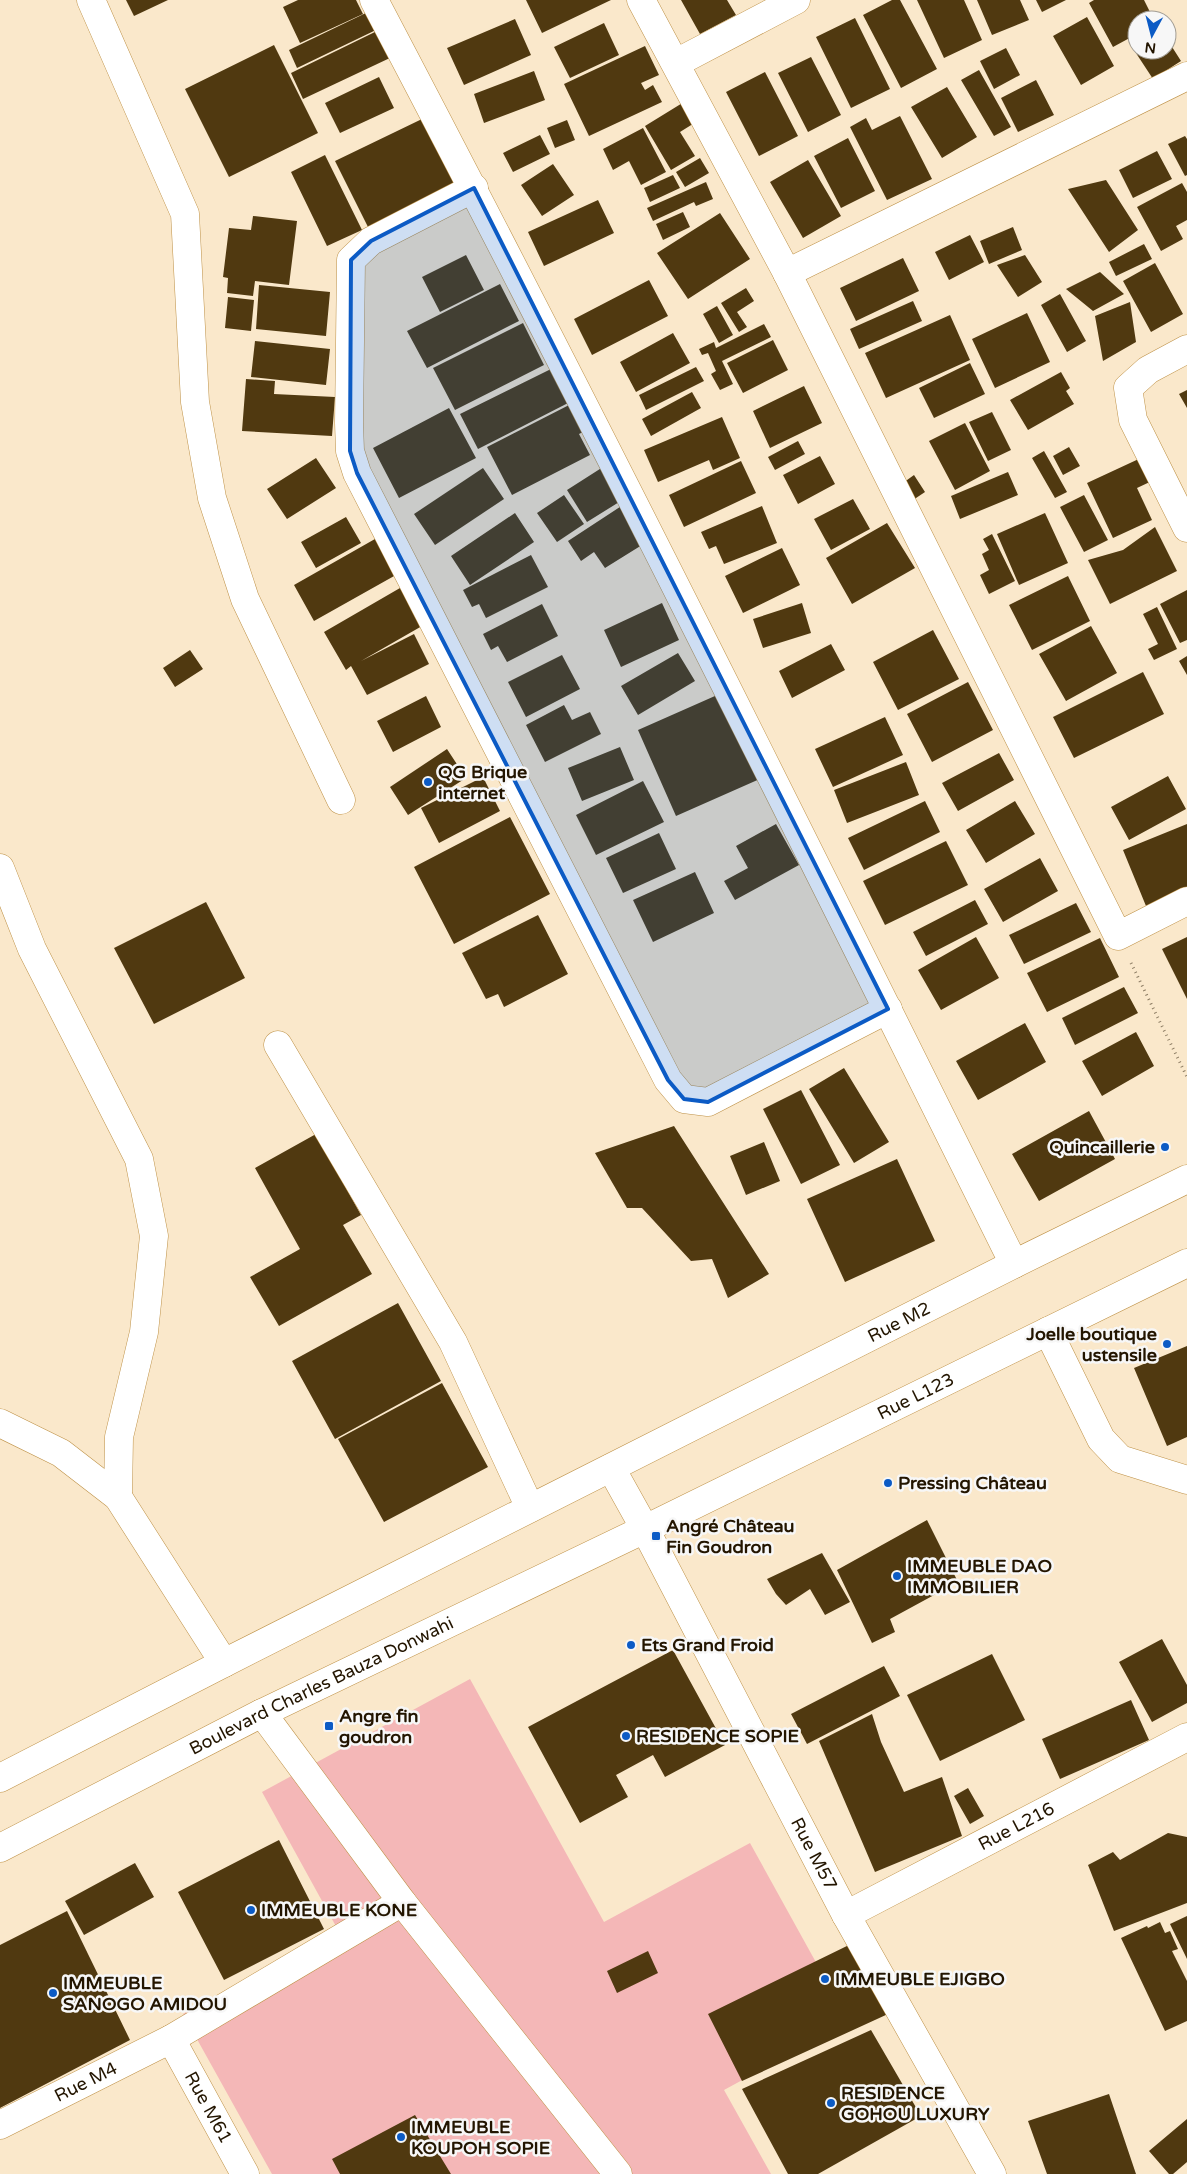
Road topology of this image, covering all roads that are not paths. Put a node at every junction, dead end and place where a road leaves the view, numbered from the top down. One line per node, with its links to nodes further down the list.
1 (90, 0): 11 (street)
2 (374, 0): 7 (street)
3 (641, 0): 5 (street)
4 (796, 0): 5 (street)
5 (676, 63): 8 (street)
6 (1187, 76): 8 (street)
7 (474, 188): 14 (street); 14 (street)
8 (787, 274): 13 (street)
9 (1187, 349): 10 (street)
10 (1187, 528)
11 (341, 800)
12 (0, 868): 23 (street)
13 (1187, 901)
14 (888, 1009): 18 (street)
15 (278, 1045): 24 (street)
16 (1187, 1179): 18 (street, Rue M2)
17 (1187, 1263): 19 (street, Rue L123)
18 (1014, 1264): 21 (street, Rue M2)
19 (1048, 1331): 22 (street); 25 (street, Rue L123)
20 (0, 1423): 23 (street)
21 (610, 1468): 24 (street); 25 (street, Rue M57)
22 (1187, 1480)
23 (118, 1497): 26 (street)
24 (530, 1508): 26 (street)
25 (645, 1529): 27 (street, Boulevard Charles Bauza Donwahi); 32 (street, Rue M57)
26 (224, 1662): 29 (street)
27 (262, 1713): 30 (street, Boulevard Charles Bauza Donwahi); 31 (street)
28 (1187, 1737): 32 (street, Rue L216)
29 (0, 1778)
30 (0, 1848)
31 (402, 1902): 33 (street, Rue M4); 36 (street)
32 (846, 1915): 37 (street, Rue M57)
33 (171, 2039): 34 (street, Rue M4); 35 (street, Rue M61)
34 (0, 2125)
35 (245, 2174)
36 (618, 2174)
37 (992, 2174)

